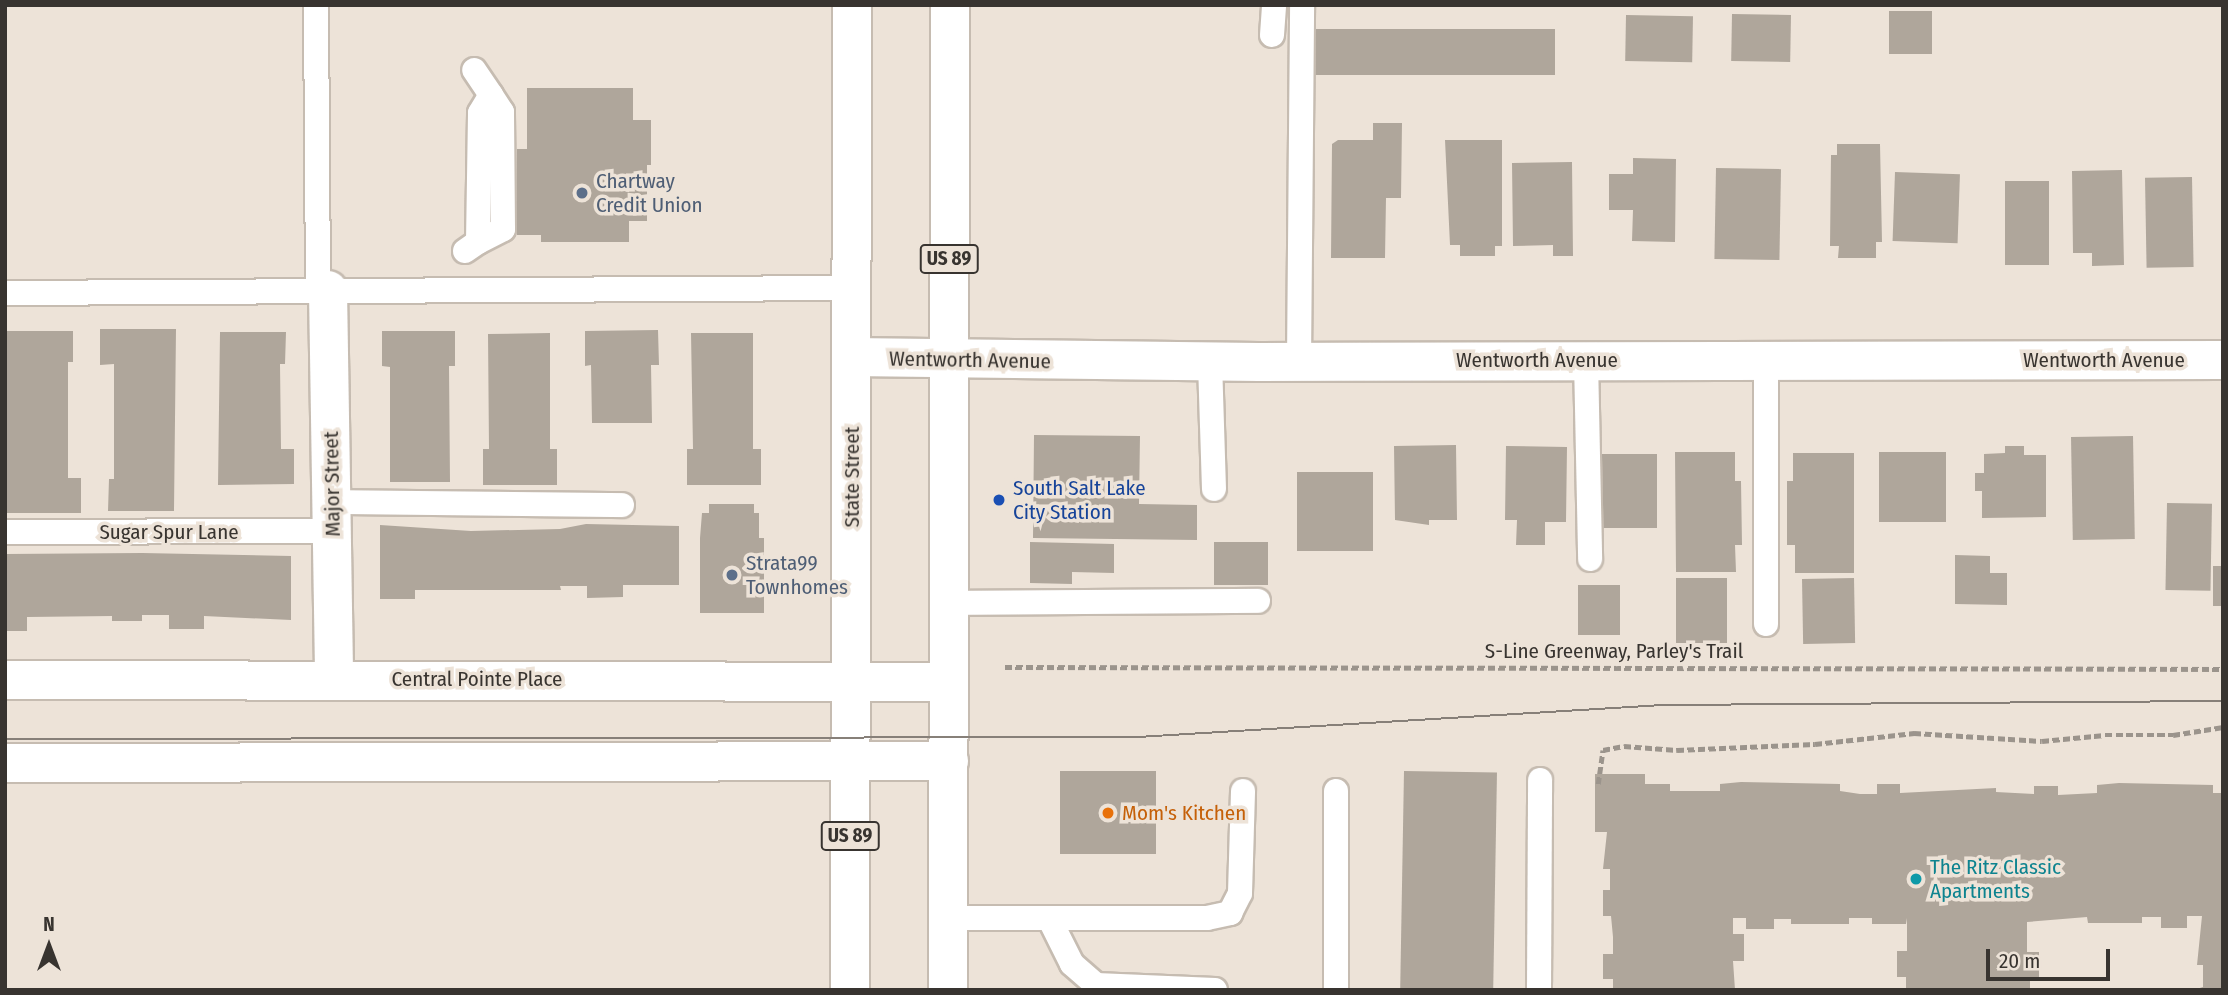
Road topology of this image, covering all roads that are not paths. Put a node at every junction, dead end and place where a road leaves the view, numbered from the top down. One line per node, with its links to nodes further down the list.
1 (316, 5): 10 (lane)
2 (852, 5): 9 (street, State Street / US 89)
3 (950, 5): 13 (street, US 89)
4 (1274, 5): 6 (lane)
5 (1302, 5): 18 (lane)
6 (1272, 35)
7 (474, 70): 8 (lane)
8 (472, 246)
9 (851, 288): 10 (lane); 12 (street, State Street / US 89)
10 (323, 290): 11 (lane); 21 (street, Major Street)
11 (5, 293)
12 (851, 357): 13 (street, Wentworth Avenue); 29 (street, State Street / US 89)
13 (949, 360): 17 (street, Wentworth Avenue); 25 (street, US 89)
14 (1587, 360): 15 (street, Wentworth Avenue); 18 (street, Wentworth Avenue); 23 (lane)
15 (1766, 360): 16 (street, Wentworth Avenue); 26 (lane)
16 (2223, 360)
17 (1210, 362): 18 (street, Wentworth Avenue); 19 (lane)
18 (1299, 362)
19 (1214, 489)
20 (622, 505): 21 (lane, Sugar Spur Lane)
21 (333, 517): 22 (lane, Sugar Spur Lane); 27 (street, Major Street)
22 (5, 532)
23 (1590, 559)
24 (1258, 601): 25 (lane)
25 (949, 603): 30 (street, US 89)
26 (1766, 624)
27 (334, 678): 28 (street, Central Pointe Place); 29 (street, Central Pointe Place)
28 (5, 680)
29 (851, 682): 30 (street, Central Pointe Place); 31 (street, State Street / US 89)
30 (949, 682): 32 (street, US 89)
31 (850, 761): 32 (street); 33 (street); 39 (street, State Street / US 89)
32 (949, 761): 37 (street, US 89)
33 (5, 763)
34 (1539, 780): 43 (lane)
35 (1242, 791): 38 (lane)
36 (1336, 791): 42 (lane)
37 (948, 918): 38 (lane); 40 (street, US 89)
38 (1049, 918): 41 (lane)
39 (850, 990)
40 (948, 990)
41 (1215, 990)
42 (1336, 990)
43 (1539, 990)

